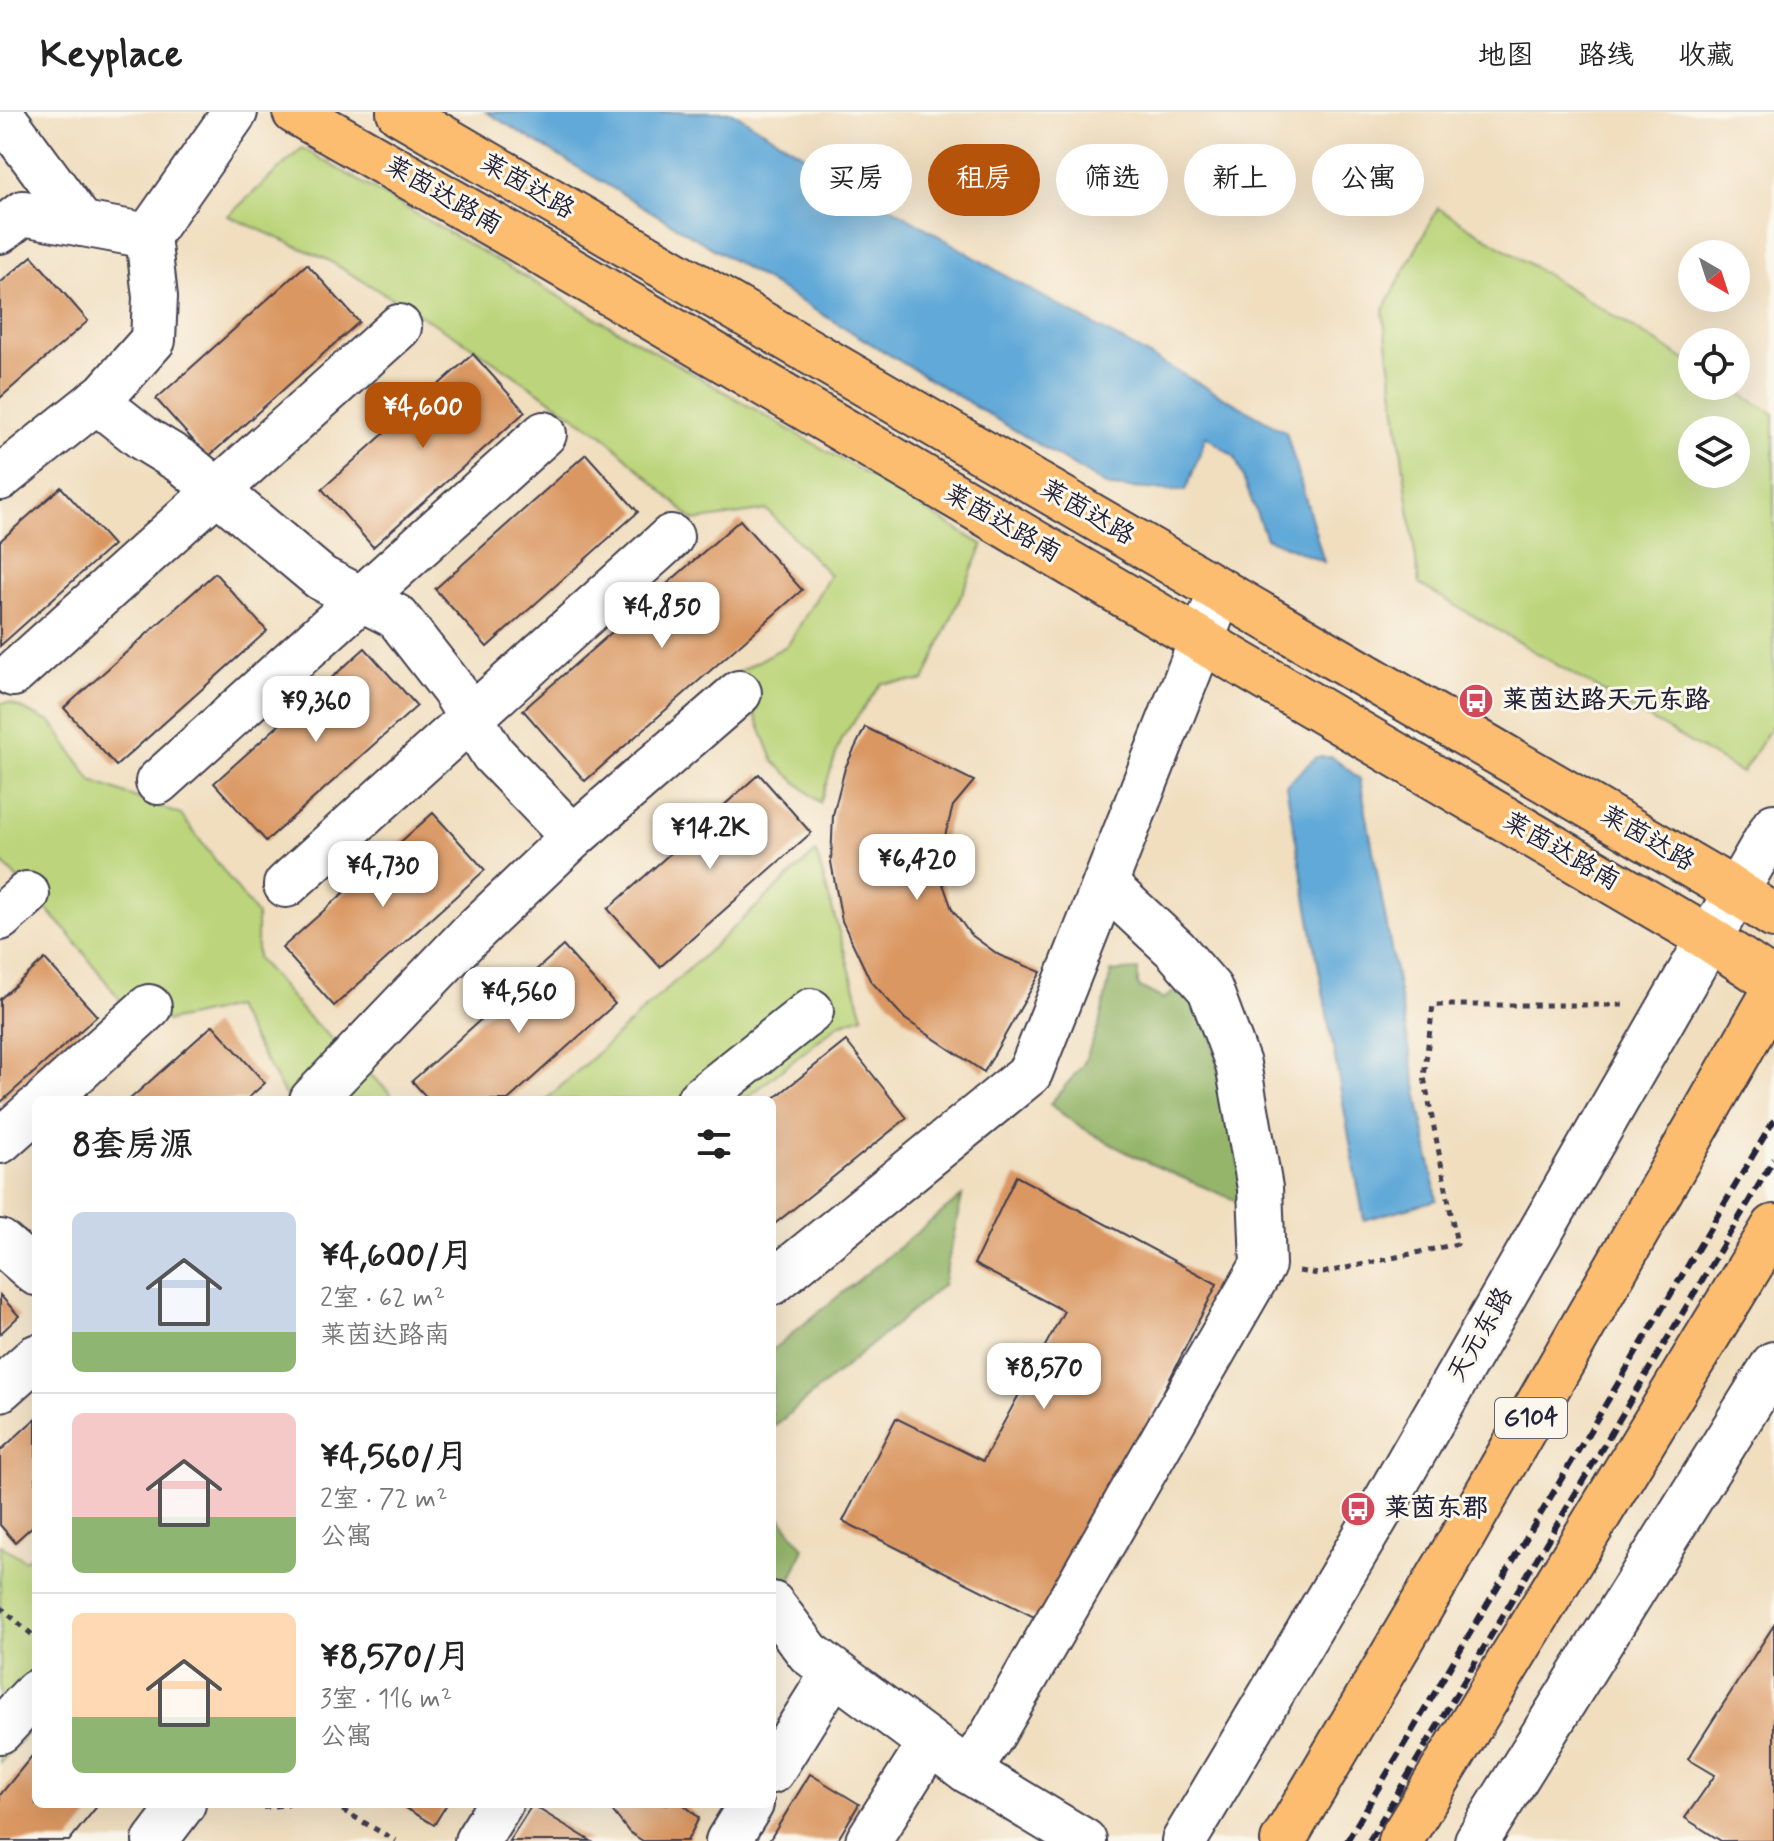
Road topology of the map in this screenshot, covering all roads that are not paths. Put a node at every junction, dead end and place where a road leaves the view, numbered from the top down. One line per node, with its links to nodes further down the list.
1 (235, 112): 7 (street)
2 (295, 112): 16 (main road, 莱茵达路南)
3 (399, 112): 14 (main road, 莱茵达路)
4 (1, 115): 5 (street)
5 (82, 224): 6 (street); 7 (street)
6 (0, 231)
7 (148, 236): 9 (street)
8 (399, 327): 12 (street)
9 (96, 401): 11 (street); 12 (street)
10 (544, 434): 15 (street)
11 (0, 478)
12 (217, 490): 15 (street); 17 (street)
13 (671, 537): 19 (street)
14 (1221, 591): 16 (street); 25 (main road, 莱茵达路)
15 (362, 598): 19 (street); 20 (street)
16 (1201, 641): 23 (street); 27 (main road, 莱茵达路南)
17 (13, 674)
18 (739, 693): 22 (street)
19 (471, 718): 22 (street); 24 (street)
20 (158, 782)
21 (1774, 826): 25 (street, 天元东路)
22 (573, 837): 33 (street)
23 (1105, 884): 40 (street); 50 (street)
24 (286, 885)
25 (1735, 891): 26 (main road, 莱茵达路); 27 (street, 天元东路)
26 (1774, 916)
27 (1708, 938): 28 (main road, 莱茵达路南); 60 (street, 天元东路)
28 (1774, 982)
29 (1774, 992): 61 (main road, G104)
30 (149, 1007): 32 (street)
31 (811, 1011): 34 (street)
32 (50, 1096)
33 (316, 1096)
34 (704, 1096)
35 (32, 1113): 36 (street)
36 (0, 1141)
37 (1774, 1227): 62 (main road)
38 (0, 1242): 39 (street)
39 (32, 1270)
40 (776, 1280)
41 (32, 1361): 43 (street)
42 (1774, 1364): 63 (street)
43 (0, 1389)
44 (776, 1609): 45 (street)
45 (834, 1672): 48 (street); 49 (street)
46 (32, 1696): 47 (street)
47 (0, 1731)
48 (930, 1743): 50 (street); 58 (street)
49 (776, 1765)
50 (968, 1771): 54 (street)
51 (180, 1808): 55 (street)
52 (498, 1808): 56 (street)
53 (749, 1808): 57 (street)
54 (1027, 1826): 59 (street)
55 (155, 1841)
56 (477, 1841)
57 (728, 1841)
58 (868, 1841)
59 (1084, 1841)
60 (1184, 1841)
61 (1283, 1841)
62 (1400, 1841)
63 (1477, 1841)

